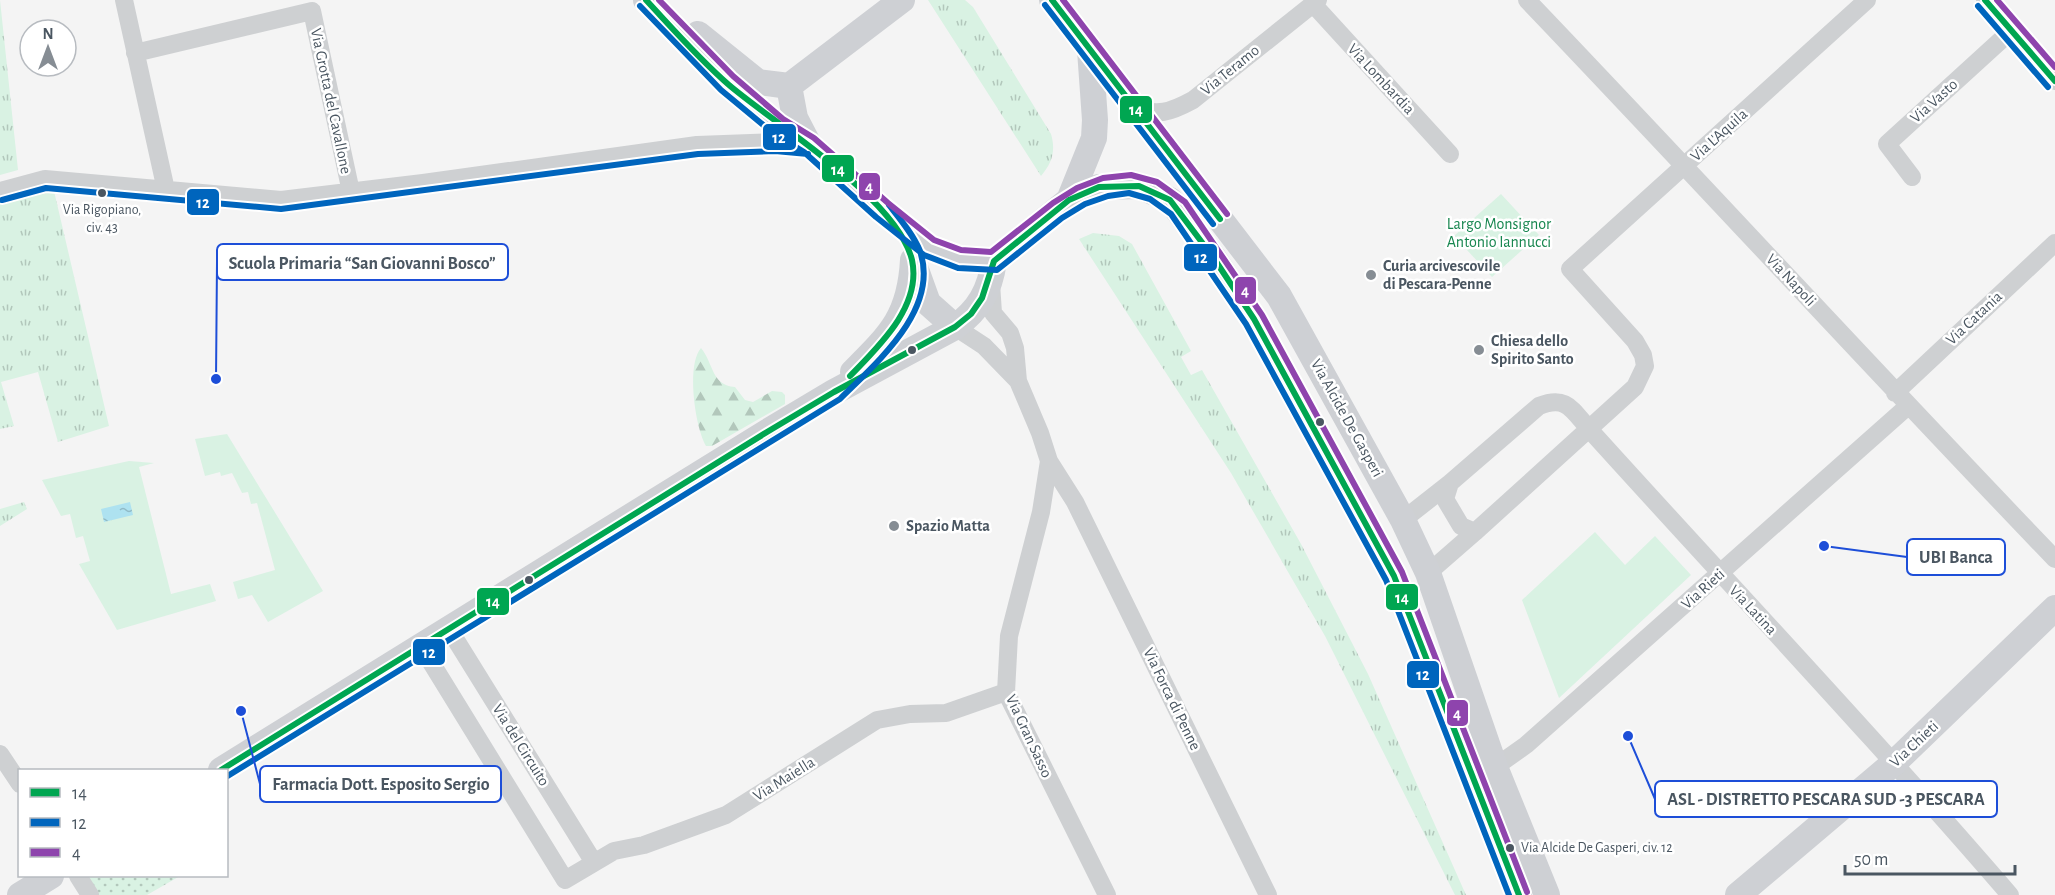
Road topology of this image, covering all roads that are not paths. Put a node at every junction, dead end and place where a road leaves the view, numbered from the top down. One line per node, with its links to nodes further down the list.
1 (124, 0): 12 (street)
2 (646, 0): 16 (main road)
3 (656, 0): 14 (main road)
4 (902, 0): 14 (main road)
5 (1527, 0): 18 (street, Via Napoli)
6 (1867, 0): 18 (street, Via L'Aquila)
7 (1985, 0): 10 (street)
8 (1315, 2): 15 (street, Via Teramo); 17 (street, Via Lombardia)
9 (1051, 3): 11 (main road, Via Alcide De Gasperi)
10 (2012, 30): 13 (street); 19 (street, Via Vasto)
11 (1090, 50): 15 (main road, Via Alcide De Gasperi); 23 (main road)
12 (135, 53): 20 (street); 22 (street, Via Grotta del Cavallone)
13 (2055, 81)
14 (789, 86): 16 (main road)
15 (1133, 107): 37 (main road, Via Alcide De Gasperi)
16 (809, 145): 22 (street); 25 (main road)
17 (1450, 154)
18 (1685, 165): 30 (street, Via Napoli); 32 (street, Via L'Aquila)
19 (1912, 177)
20 (165, 190): 21 (street); 22 (street)
21 (0, 191)
22 (351, 192)
23 (1069, 200): 26 (main road); 59 (main road, Via Alcide De Gasperi)
24 (2055, 243): 30 (street, Via Catania)
25 (921, 254): 26 (main road); 27 (main road); 29 (main road)
26 (993, 272): 27 (main road); 28 (street, Via Forca di Penne)
27 (955, 327): 28 (street, Via Forca di Penne); 29 (main road)
28 (1018, 381): 33 (street, Via Forca di Penne)
29 (834, 392): 43 (main road)
30 (1895, 393): 31 (street, Via Napoli)
31 (1908, 406): 39 (street, Via Napoli); 41 (street, Via Rieti)
32 (1590, 429): 34 (street, Via Latina); 38 (street); 41 (street, Via Latina)
33 (1049, 461): 35 (street, Via Forca di Penne); 36 (street, Via Gran Sasso)
34 (1450, 483): 37 (street, Via Latina); 38 (street)
35 (1075, 502): 36 (street); 58 (street, Via Forca di Penne)
36 (1041, 512): 45 (street, Via Gran Sasso)
37 (1403, 519): 40 (main road, Via Alcide De Gasperi)
38 (1475, 532): 40 (street)
39 (2055, 559)
40 (1428, 573): 48 (main road, Via Alcide De Gasperi)
41 (1720, 574): 47 (street, Via Latina); 48 (street, Via Rieti)
42 (2055, 608): 47 (main road, Via Chieti)
43 (449, 629): 44 (main road); 51 (street, Via del Circuito)
44 (421, 646): 49 (main road); 54 (street, Via del Circuito)
45 (1006, 692): 51 (street, Via Maiella); 57 (street, Via Gran Sasso)
46 (0, 754): 50 (street)
47 (1895, 762): 61 (main road, Via Chieti); 62 (street, Via Latina)
48 (1495, 767): 60 (main road, Via Alcide De Gasperi)
49 (224, 769)
50 (18, 781)
51 (593, 861): 54 (street, Via Maiella)
52 (49, 877): 55 (main road)
53 (79, 877): 56 (street)
54 (565, 880)
55 (20, 895)
56 (90, 895)
57 (1107, 895)
58 (1268, 895)
59 (1519, 895)
60 (1547, 895)
61 (1738, 895)
62 (2010, 895)

